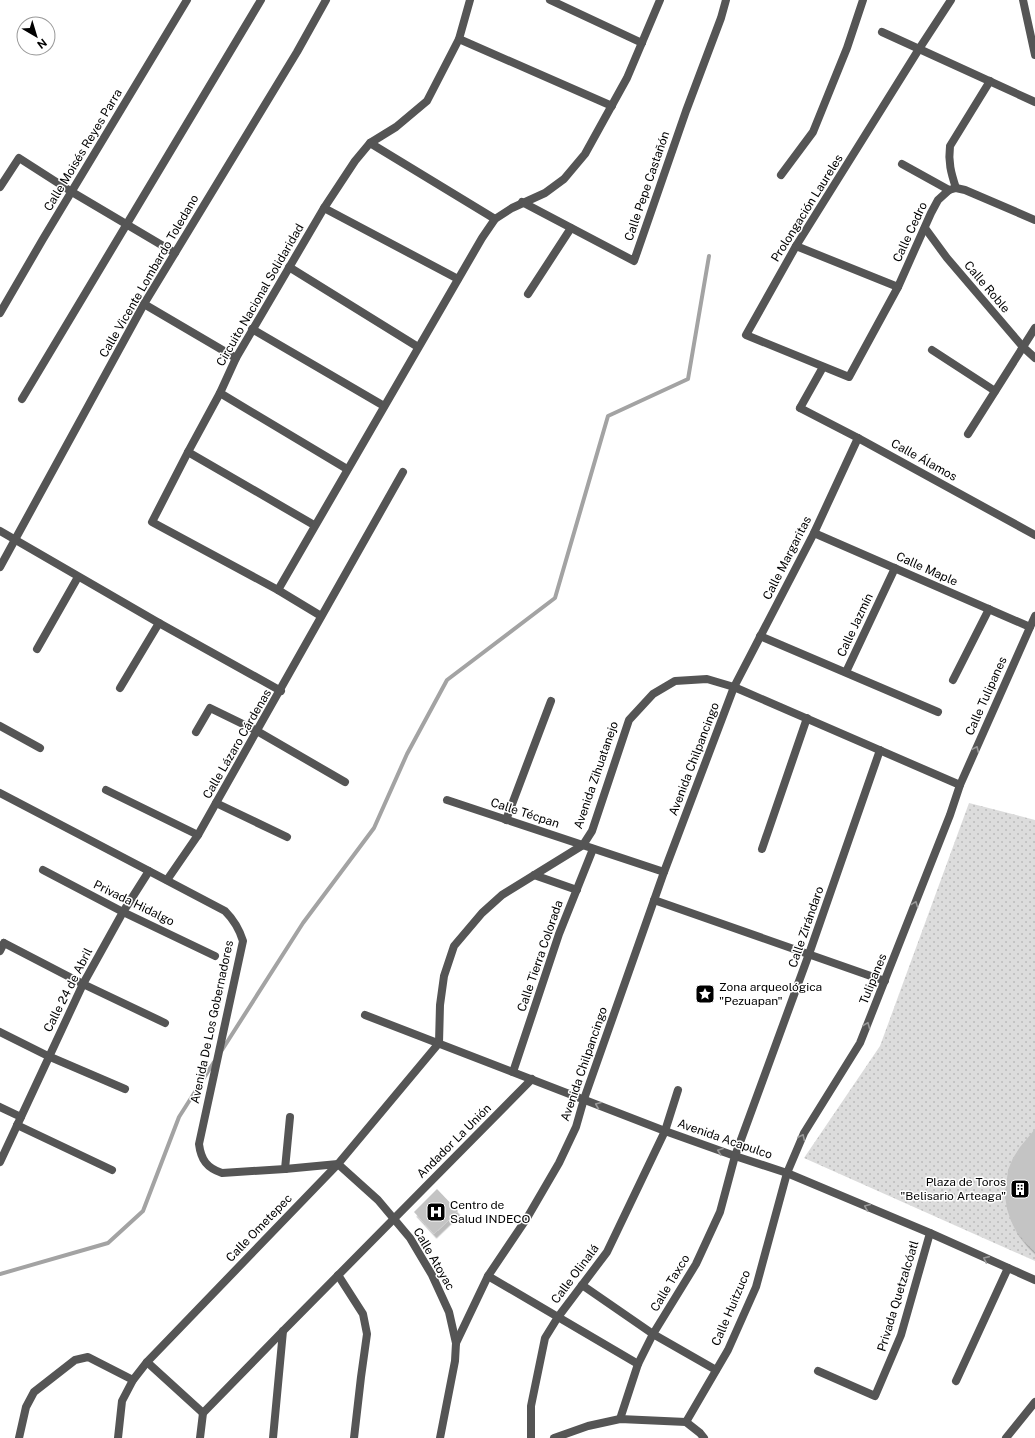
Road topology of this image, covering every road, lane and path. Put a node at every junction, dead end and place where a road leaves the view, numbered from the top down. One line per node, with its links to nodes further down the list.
1 (187, 0): 24 (street, Calle Moisés Reyes Parra)
2 (261, 0): 29 (street)
3 (326, 0): 33 (street, Calle Vicente Lombardo Toledano)
4 (470, 0): 12 (street, Circuito Nacional Solidaridad)
5 (550, 0): 13 (street)
6 (660, 0): 13 (street)
7 (726, 0): 30 (street, Calle Pepe Castañón)
8 (863, 0): 21 (street)
9 (951, 0): 14 (street, Prolongación Laureles)
10 (1023, 0): 15 (street)
11 (882, 32): 14 (street)
12 (459, 39): 18 (street); 19 (street, Circuito Nacional Solidaridad)
13 (642, 43): 18 (street)
14 (918, 49): 16 (street); 32 (street, Prolongación Laureles)
15 (1035, 55)
16 (990, 82): 17 (street); 23 (street)
17 (1035, 102)
18 (612, 106): 25 (street)
19 (370, 143): 26 (street, Circuito Nacional Solidaridad); 27 (street)
20 (902, 164): 23 (street)
21 (781, 175)
22 (0, 188): 24 (street)
23 (953, 189): 28 (street); 31 (street, Calle Cedro)
24 (72, 192): 29 (street); 39 (street, Calle Moisés Reyes Parra)
25 (522, 202): 27 (street); 30 (street, Calle Pepe Castañón)
26 (324, 208): 34 (street, Circuito Nacional Solidaridad); 35 (street)
27 (496, 219): 35 (street)
28 (1035, 220)
29 (126, 224): 33 (street); 51 (street)
30 (571, 228): 37 (street)
31 (925, 228): 36 (street, Calle Cedro); 43 (street, Calle Roble)
32 (796, 246): 36 (street); 47 (street, Prolongación Laureles)
33 (175, 253): 38 (street, Calle Vicente Lombardo Toledano)
34 (289, 267): 41 (street, Circuito Nacional Solidaridad); 42 (street)
35 (458, 279): 42 (street)
36 (898, 287): 48 (street, Calle Cedro)
37 (528, 294)
38 (144, 304): 45 (street); 62 (street, Calle Vicente Lombardo Toledano)
39 (0, 314)
40 (1035, 328): 43 (street)
41 (252, 329): 45 (street, Circuito Nacional Solidaridad); 52 (street)
42 (418, 347): 52 (street)
43 (1023, 347): 46 (street, Calle Roble); 49 (street)
44 (932, 350): 49 (street)
45 (236, 358): 50 (street, Circuito Nacional Solidaridad)
46 (1035, 358)
47 (824, 367): 48 (street, Prolongación Laureles); 54 (street, Calle Álamos)
48 (849, 377)
49 (995, 391): 53 (street)
50 (220, 393): 55 (street, Circuito Nacional Solidaridad); 56 (street)
51 (22, 399)
52 (384, 406): 56 (street)
53 (968, 434)
54 (858, 438): 60 (street, Calle Margaritas); 61 (street, Calle Álamos)
55 (188, 452): 58 (street); 66 (street, Circuito Nacional Solidaridad)
56 (347, 469): 58 (street)
57 (403, 472): 68 (street, Calle Lázaro Cárdenas)
58 (314, 525): 66 (street)
59 (0, 532): 62 (street)
60 (814, 533): 64 (street, Calle Maple); 72 (street, Calle Margaritas)
61 (1035, 535)
62 (14, 540): 63 (street, Calle Vicente Lombardo Toledano); 65 (street)
63 (0, 567)
64 (895, 568): 67 (street, Calle Maple); 74 (street, Calle Jazmín)
65 (78, 577): 70 (street); 73 (street)
66 (278, 590): 68 (street, Circuito Nacional Solidaridad)
67 (989, 609): 71 (street, Calle Maple); 75 (street)
68 (322, 616): 78 (street, Calle Lázaro Cárdenas)
69 (1035, 616): 71 (street, Calle Tulipanes)
70 (158, 623): 77 (street); 78 (street)
71 (1030, 627): 88 (street, Calle Tulipanes, one-way to 71)
72 (760, 636): 74 (street, Calle Jazmín); 76 (street, Calle Margaritas)
73 (37, 649)
74 (846, 672): 80 (street)
75 (953, 680)
76 (734, 687): 81 (street, Avenida Zihuatanejo); 96 (street, Avenida Zihuatanejo); 101 (street, Avenida Chilpancingo)
77 (120, 688)
78 (281, 691): 84 (street, Calle Lázaro Cárdenas)
79 (551, 701): 93 (street)
80 (938, 712)
81 (807, 718): 86 (street, Avenida Zihuatanejo); 98 (street)
82 (0, 726): 85 (street)
83 (196, 732): 84 (street)
84 (257, 732): 87 (street); 92 (street, Calle Lázaro Cárdenas)
85 (40, 748)
86 (880, 750): 88 (street, Avenida Zihuatanejo); 108 (street, Calle Zirándaro)
87 (345, 782)
88 (960, 785): 110 (street, Tulipanes, one-way to 88)
89 (106, 790): 94 (street)
90 (0, 793): 100 (street, Avenida De Los Gobernadores)
91 (447, 800): 93 (street, Calle Técpan)
92 (216, 803): 94 (street, Calle Lázaro Cárdenas); 95 (street)
93 (506, 820): 96 (street, Calle Técpan)
94 (198, 835): 103 (street, Calle Lázaro Cárdenas)
95 (287, 837)
96 (583, 845): 97 (street, Calle Técpan); 102 (street, Avenida Zihuatanejo)
97 (593, 849): 101 (street, Calle Técpan); 104 (street, Calle Tierra Colorada)
98 (762, 849)
99 (43, 870): 106 (street, Privada Hidalgo)
100 (149, 871): 103 (street, Avenida De Los Gobernadores); 106 (street, Calle 24 de Abril)
101 (664, 872): 105 (street, Avenida Chilpancingo)
102 (534, 875): 104 (street); 115 (street, Avenida Zihuatanejo)
103 (167, 880): 130 (street, Avenida De Los Gobernadores)
104 (577, 890): 117 (street, Calle Tierra Colorada)
105 (654, 900): 108 (street); 121 (street, Avenida Chilpancingo)
106 (123, 912): 109 (street, Privada Hidalgo); 111 (street, Calle 24 de Abril)
107 (2, 947): 111 (street)
108 (809, 954): 110 (street); 127 (street, Calle Zirándaro)
109 (215, 956)
110 (885, 981): 132 (street, Tulipanes, one-way to 110)
111 (83, 984): 113 (street); 116 (street, Calle 24 de Abril)
112 (365, 1015): 115 (street, Avenida Acapulco)
113 (165, 1023)
114 (0, 1032): 116 (street)
115 (439, 1043): 117 (street, Avenida Acapulco); 129 (street, Calle Ometepec)
116 (48, 1056): 119 (street); 123 (street, Calle 24 de Abril)
117 (513, 1072): 118 (street, Avenida Acapulco)
118 (532, 1079): 121 (street, Avenida Acapulco); 133 (street, Andador La Unión)
119 (126, 1089)
120 (678, 1090): 126 (street, Calle Olinalá)
121 (584, 1099): 126 (street, Avenida Acapulco, one-way to 121); 137 (street, Avenida Chilpancingo)
122 (0, 1107): 123 (street)
123 (21, 1117): 125 (street, Calle 24 de Abril)
124 (290, 1117): 130 (street)
125 (17, 1126): 128 (street, Calle 24 de Abril); 131 (street)
126 (665, 1131): 127 (street, Avenida Acapulco, one-way to 126); 139 (street, Calle Olinalá)
127 (735, 1156): 132 (street, Avenida Acapulco); 142 (street, Calle Taxco)
128 (0, 1162)
129 (338, 1164): 130 (street, Avenida De Los Gobernadores); 133 (street, Calle Atoyac); 144 (street, Calle Ometepec)
130 (285, 1169)
131 (112, 1170)
132 (787, 1173): 134 (street, Avenida Acapulco, one-way to 132); 146 (street, Calle Huitzuco)
133 (393, 1219): 136 (street, Andador La Unión); 143 (street, Calle Atoyac)
134 (930, 1233): 135 (street, Avenida Acapulco, one-way to 134); 147 (street, Privada Quetzalcóatl)
135 (1008, 1268): 138 (street, Avenida Acapulco); 149 (street)
136 (338, 1275): 141 (street, Andador La Unión); 158 (street)
137 (488, 1276): 140 (street); 143 (street, Avenida Chilpancingo)
138 (1035, 1280)
139 (582, 1285): 140 (street, Calle Olinalá); 142 (street)
140 (558, 1317): 145 (street); 160 (street, Calle Olinalá)
141 (283, 1331): 151 (street, Andador La Unión); 157 (street)
142 (653, 1334): 145 (street, Calle Taxco); 146 (street)
143 (456, 1343): 159 (street, Avenida Chilpancingo)
144 (148, 1362): 148 (street, Calle Ometepec); 151 (street)
145 (638, 1364): 152 (street, Calle Taxco)
146 (716, 1370): 153 (street, Calle Huitzuco)
147 (818, 1371)
148 (133, 1380): 154 (street); 155 (street, Calle Ometepec)
149 (956, 1380)
150 (1035, 1402): 163 (street)
151 (203, 1414): 156 (street)
152 (620, 1419): 153 (street); 161 (street)
153 (686, 1422): 162 (street)
154 (19, 1438)
155 (118, 1438)
156 (200, 1438)
157 (273, 1438)
158 (354, 1438)
159 (440, 1438)
160 (531, 1438)
161 (554, 1438)
162 (704, 1438)
163 (1006, 1438)

